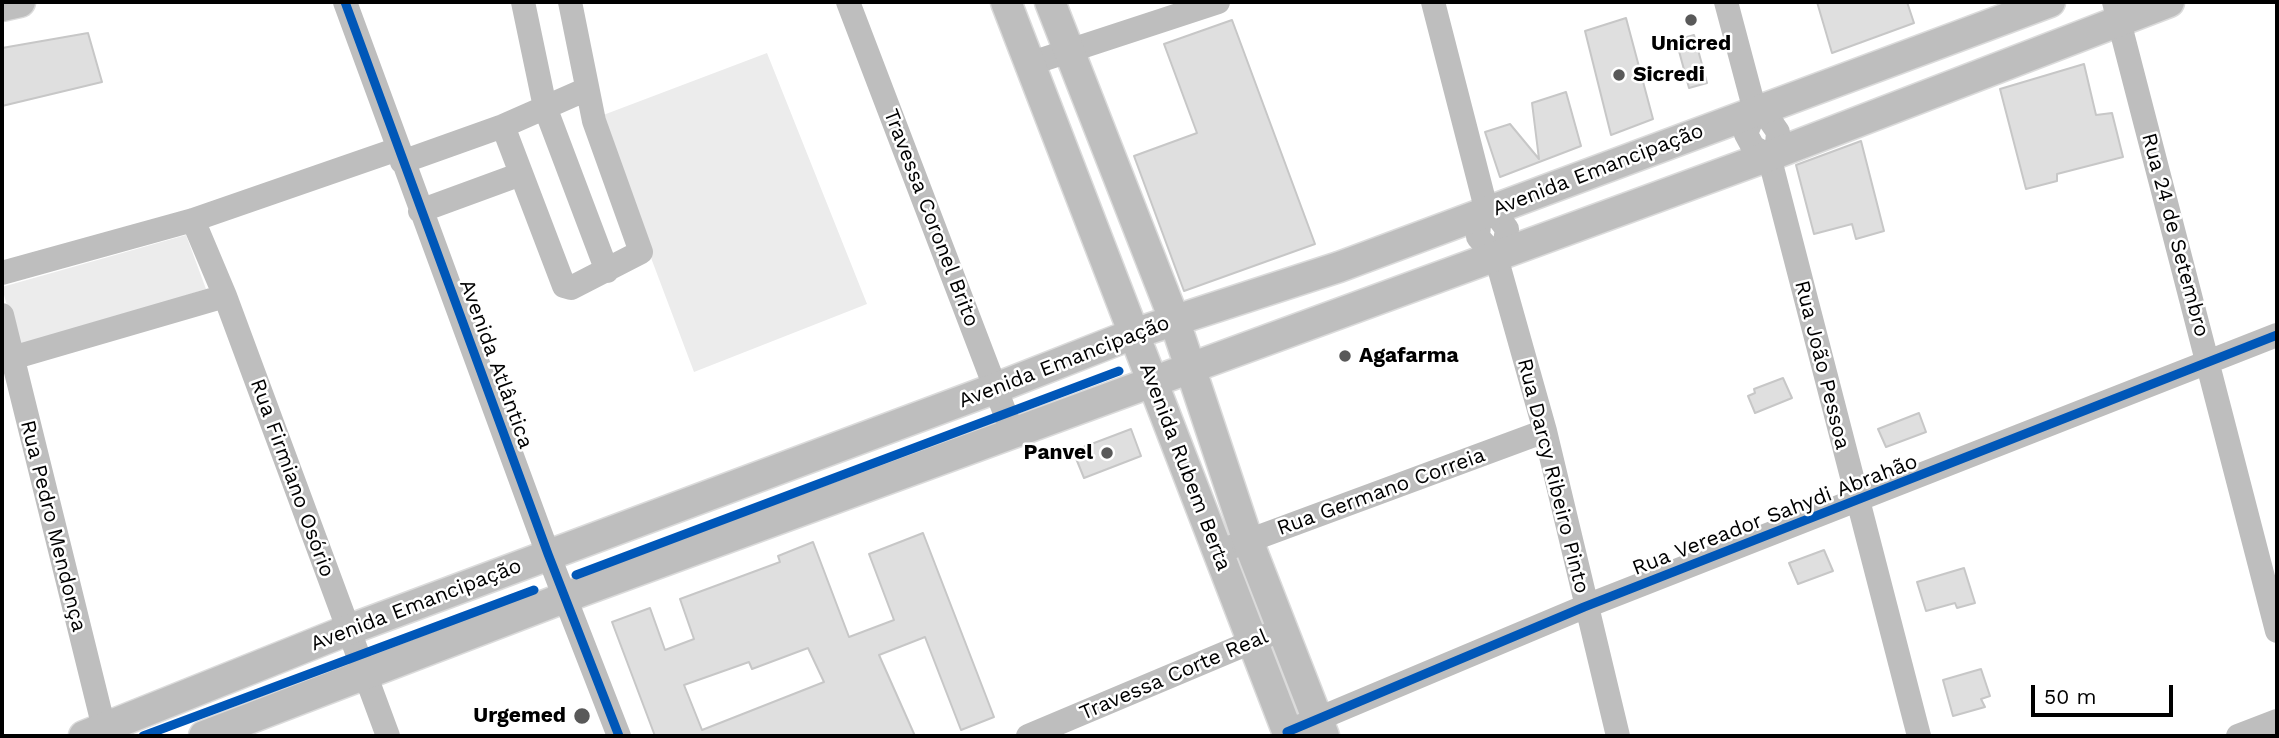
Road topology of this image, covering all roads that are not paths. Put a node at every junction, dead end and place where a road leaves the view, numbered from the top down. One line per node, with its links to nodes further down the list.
1 (20, 2): 13 (main road)
2 (345, 2): 21 (street, Avenida Atlântica)
3 (523, 2): 18 (street)
4 (570, 2): 17 (street)
5 (848, 2): 39 (street, Travessa Coronel Brito)
6 (1006, 2): 16 (main road, Avenida Rubem Berta)
7 (1050, 2): 15 (main road, Avenida Rubem Berta)
8 (1218, 2): 15 (street)
9 (1433, 2): 25 (street, Rua Darcy Ribeiro Pinto)
10 (1726, 2): 19 (street, Rua João Pessoa)
11 (2050, 2): 19 (main road, Avenida Emancipação)
12 (2169, 2): 14 (main road)
13 (2, 6)
14 (2117, 11): 22 (main road); 36 (street, Rua 24 de Setembro)
15 (1067, 51): 16 (street); 32 (main road, Avenida Rubem Berta)
16 (1029, 64): 33 (main road, Avenida Rubem Berta)
17 (587, 89): 18 (street); 28 (street)
18 (545, 107): 20 (street); 28 (street)
19 (1755, 111): 22 (street, Rua João Pessoa); 25 (main road, Avenida Emancipação)
20 (503, 126): 21 (street); 23 (street)
21 (400, 156): 24 (street, Avenida Atlântica); 26 (street)
22 (1769, 156): 27 (main road); 42 (street, Rua João Pessoa)
23 (521, 174): 24 (street); 28 (street)
24 (421, 211): 45 (street, Avenida Atlântica)
25 (1487, 212): 27 (street, Rua Darcy Ribeiro Pinto); 32 (main road, Avenida Emancipação)
26 (193, 220): 29 (street); 30 (street, Rua Firmiano Osório)
27 (1496, 257): 37 (main road); 40 (street, Rua Darcy Ribeiro Pinto)
28 (607, 271)
29 (2, 273)
30 (225, 296): 35 (street); 48 (street, Rua Firmiano Osório)
31 (2, 315): 35 (street, Rua Pedro Mendonça)
32 (1174, 319): 33 (main road, Avenida Emancipação); 37 (main road, Avenida Rubem Berta)
33 (1133, 334): 38 (main road, Avenida Rubem Berta); 39 (main road, Avenida Emancipação)
34 (2277, 335): 36 (street, Rua Vereador Sahydi Abrahão)
35 (12, 358): 55 (street, Rua Pedro Mendonça)
36 (2208, 362): 42 (street, Rua Vereador Sahydi Abrahão); 50 (street, Rua 24 de Setembro)
37 (1191, 369): 38 (main road); 43 (main road, Avenida Rubem Berta)
38 (1153, 383): 41 (main road); 44 (main road, Avenida Rubem Berta)
39 (996, 388): 41 (street, Travessa Coronel Brito); 45 (main road, Avenida Emancipação)
40 (1545, 431): 43 (street, Rua Germano Correia); 47 (street, Rua Darcy Ribeiro Pinto)
41 (1013, 434): 46 (main road)
42 (1857, 502): 47 (street, Rua Vereador Sahydi Abrahão); 62 (street, Rua João Pessoa)
43 (1248, 541): 44 (street, Rua Germano Correia); 49 (main road, Avenida Rubem Berta)
44 (1218, 552): 51 (main road, Avenida Rubem Berta)
45 (548, 554): 46 (street, Avenida Atlântica); 48 (main road, Avenida Emancipação)
46 (566, 597): 52 (main road); 59 (street, Avenida Atlântica)
47 (1584, 607): 54 (street, Rua Vereador Sahydi Abrahão); 61 (street, Rua Darcy Ribeiro Pinto)
48 (348, 630): 52 (street, Rua Firmiano Osório); 55 (main road, Avenida Emancipação)
49 (1282, 630): 51 (street, Travessa Corte Real); 54 (main road, Avenida Rubem Berta)
50 (2277, 631)
51 (1254, 641): 56 (main road, Avenida Rubem Berta); 60 (street, Travessa Corte Real)
52 (363, 673): 57 (main road); 58 (street, Rua Firmiano Osório)
53 (2277, 721): 63 (street)
54 (1321, 728): 56 (street, Rua Vereador Sahydi Abrahão)
55 (98, 734)
56 (1288, 734)
57 (204, 736)
58 (388, 736)
59 (619, 736)
60 (1028, 736)
61 (1618, 736)
62 (1919, 736)
63 (2238, 736)

